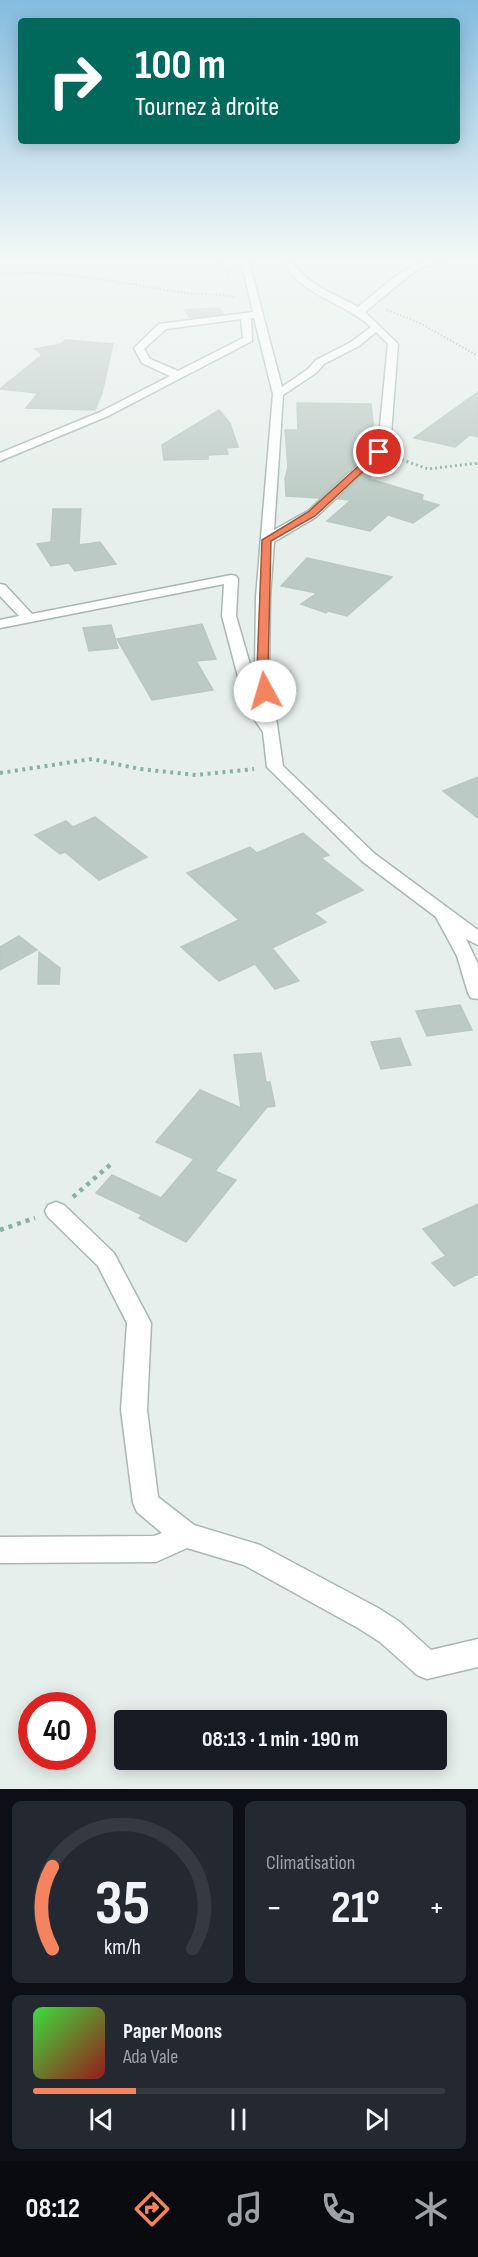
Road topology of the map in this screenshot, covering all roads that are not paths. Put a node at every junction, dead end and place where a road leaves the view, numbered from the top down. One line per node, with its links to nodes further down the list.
1 (146, 341): 6 (street)
2 (244, 341): 6 (street)
3 (261, 341): 7 (street)
4 (358, 341): 7 (street)
5 (391, 341): 9 (street)
6 (179, 376): 8 (street)
7 (278, 394): 9 (street)
8 (0, 457)
9 (267, 540): 13 (street)
10 (0, 588): 11 (street)
11 (27, 617): 12 (street); 13 (street)
12 (0, 624)
13 (272, 734): 14 (street)
14 (442, 912): 15 (street); 16 (street)
15 (478, 939)
16 (478, 993)
17 (56, 1211): 18 (street)
18 (186, 1535): 19 (street); 20 (street)
19 (0, 1550)
20 (478, 1653)

